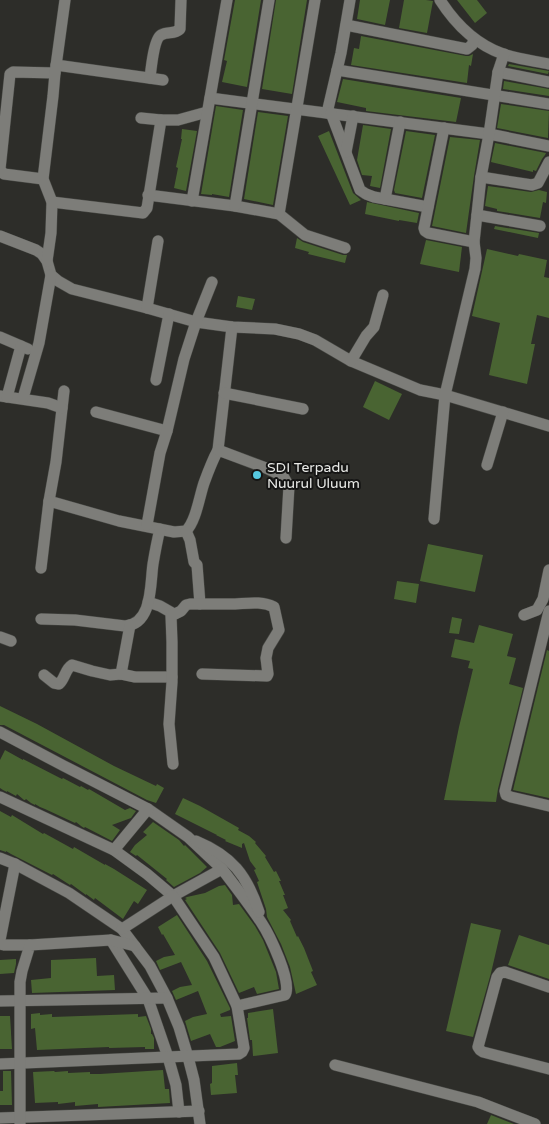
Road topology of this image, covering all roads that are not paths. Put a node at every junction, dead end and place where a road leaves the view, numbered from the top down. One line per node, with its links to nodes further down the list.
1 (65, 0): 12 (street)
2 (181, 0): 15 (street)
3 (227, 0): 19 (street)
4 (269, 0): 20 (street)
5 (315, 0): 22 (street)
6 (350, 0): 8 (street)
7 (440, 0): 9 (street)
8 (346, 25): 9 (street); 13 (street)
9 (474, 40): 10 (street)
10 (504, 54): 11 (street); 14 (street)
11 (549, 64)
12 (55, 69): 15 (street); 35 (street); 35 (street)
13 (337, 70): 18 (street); 24 (street)
14 (498, 72): 17 (street); 18 (street)
15 (150, 78): 16 (street)
16 (163, 80)
17 (549, 82)
18 (494, 94): 21 (street); 30 (street)
19 (210, 98): 20 (street); 23 (street)
20 (252, 103): 22 (street); 40 (street)
21 (549, 104)
22 (297, 109): 24 (street); 42 (street)
23 (208, 112): 27 (street); 38 (street)
24 (329, 113): 25 (street); 32 (street)
25 (353, 116): 28 (street); 32 (street)
26 (141, 118): 27 (street)
27 (161, 120): 36 (street)
28 (400, 122): 29 (street); 37 (street)
29 (444, 128): 30 (street); 41 (street)
30 (489, 134): 31 (street); 34 (street)
31 (549, 146)
32 (346, 152): 37 (street)
33 (549, 162): 34 (street)
34 (481, 177): 43 (street)
35 (43, 179): 39 (street)
36 (148, 195): 38 (street); 39 (street)
37 (385, 199): 41 (street)
38 (192, 201): 40 (street)
39 (52, 202): 49 (street)
40 (235, 206): 42 (street)
41 (428, 207): 47 (street)
42 (278, 214): 48 (street)
43 (477, 215): 44 (street); 47 (street)
44 (540, 226)
45 (0, 236): 49 (street)
46 (158, 240): 53 (street)
47 (474, 242): 64 (street)
48 (345, 248)
49 (48, 261): 50 (street)
50 (51, 275): 53 (street); 59 (street)
51 (212, 282): 55 (street)
52 (383, 295): 60 (street)
53 (147, 308): 54 (street)
54 (169, 314): 55 (street); 61 (street)
55 (196, 322): 56 (street); 72 (street)
56 (232, 327): 60 (street); 63 (street)
57 (0, 337): 58 (street)
58 (21, 346): 59 (street); 65 (street)
59 (36, 352): 66 (street)
60 (351, 361): 64 (street)
61 (156, 380)
62 (64, 392): 67 (street)
63 (224, 393): 68 (street); 73 (street)
64 (445, 395): 70 (street); 76 (street)
65 (4, 396): 66 (street)
66 (23, 398): 67 (street)
67 (62, 408): 75 (street)
68 (303, 410)
69 (96, 412): 72 (street)
70 (503, 412): 71 (street); 74 (street)
71 (549, 426)
72 (167, 431): 77 (street)
73 (218, 450): 79 (street); 80 (street)
74 (487, 465)
75 (50, 501): 77 (street); 81 (street)
76 (434, 519)
77 (146, 526): 78 (street)
78 (160, 529): 79 (street); 83 (street)
79 (186, 531): 84 (street)
80 (286, 538)
81 (41, 568)
82 (549, 570): 87 (street)
83 (148, 602): 86 (street); 89 (street)
84 (200, 604): 86 (street); 91 (street)
85 (549, 612): 97 (street)
86 (174, 614): 93 (street)
87 (524, 615)
88 (41, 619): 89 (street)
89 (130, 626): 90 (street)
90 (121, 674): 92 (street); 93 (street)
91 (202, 674)
92 (44, 675)
93 (172, 677): 95 (street)
94 (0, 732): 98 (street)
95 (173, 764)
96 (0, 797): 100 (street)
97 (549, 806)
98 (148, 809): 99 (street); 100 (street)
99 (188, 837): 103 (street); 105 (street)
100 (114, 850): 104 (street)
101 (0, 858): 102 (street)
102 (15, 864): 106 (street); 107 (street)
103 (222, 869): 104 (street); 105 (street)
104 (174, 896): 106 (street); 117 (street)
105 (262, 924): 117 (street)
106 (122, 929): 111 (street)
107 (0, 940)
108 (112, 940): 110 (street); 111 (street); 114 (street)
109 (0, 944): 110 (street)
110 (30, 944): 116 (street)
111 (135, 946): 113 (street)
112 (549, 987): 123 (street)
113 (167, 998): 114 (street); 119 (street)
114 (148, 999): 116 (street); 118 (street)
115 (0, 1001): 116 (street)
116 (20, 1002): 120 (street)
117 (237, 1006): 119 (street)
118 (168, 1057): 119 (street); 120 (street); 125 (street)
119 (188, 1057): 124 (street)
120 (19, 1063): 121 (street); 127 (street)
121 (0, 1064)
122 (335, 1066): 129 (street)
123 (549, 1069)
124 (199, 1111): 125 (street); 128 (street)
125 (179, 1112): 127 (street)
126 (0, 1118): 127 (street)
127 (20, 1121)
128 (200, 1124)
129 (536, 1124)

